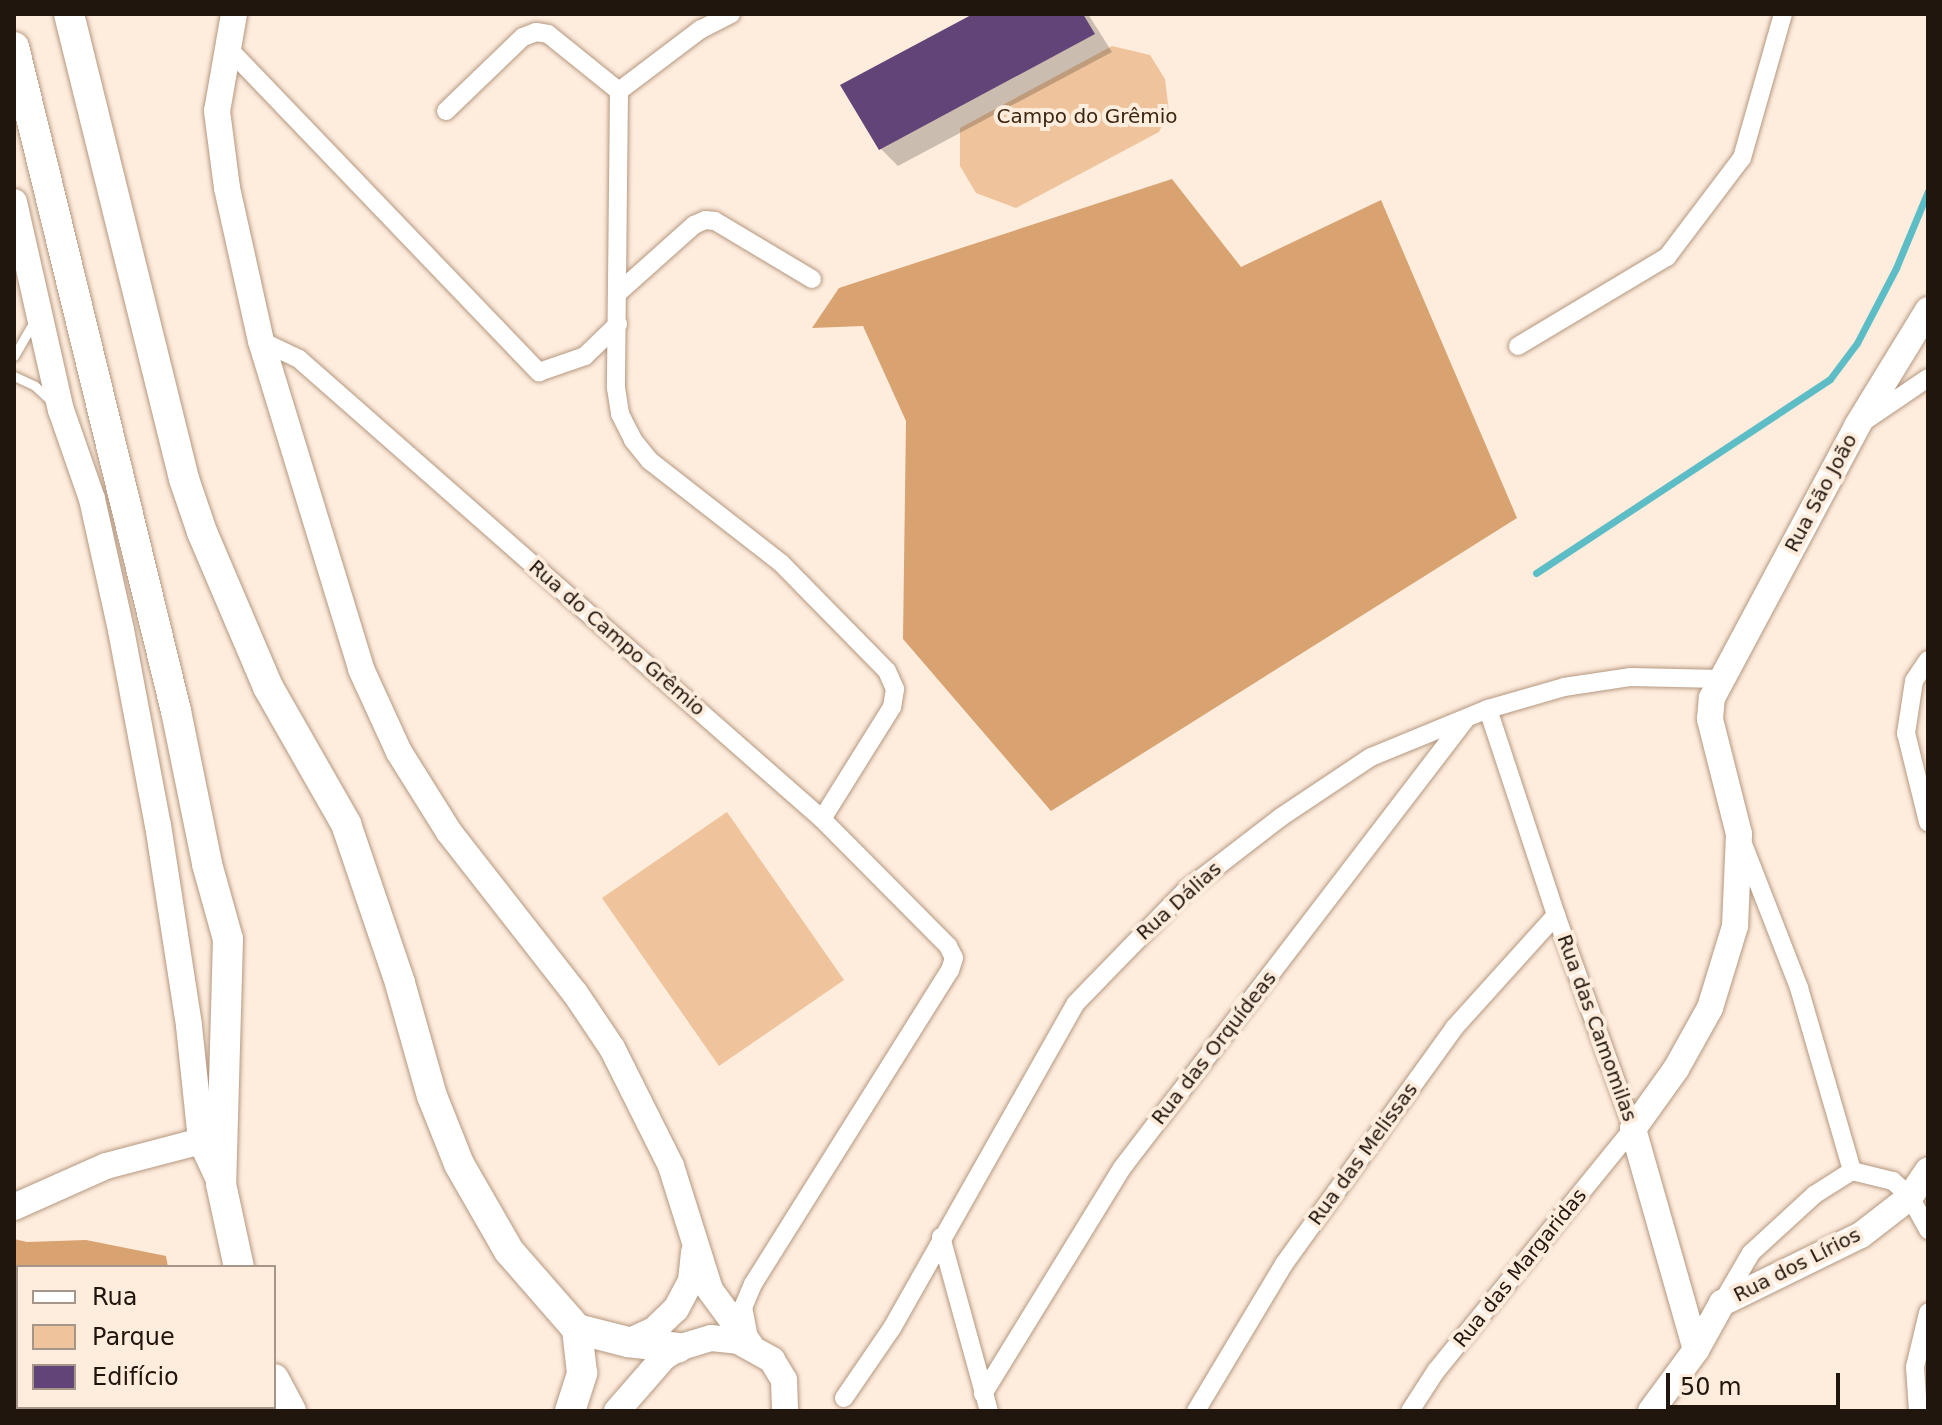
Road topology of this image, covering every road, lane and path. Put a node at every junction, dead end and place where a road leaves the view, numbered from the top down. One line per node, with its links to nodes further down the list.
1 (69, 14): 43 (main road)
2 (234, 14): 6 (street)
3 (731, 14): 7 (street)
4 (1783, 14): 16 (street)
5 (14, 47): 34 (main road)
6 (227, 47): 14 (street); 15 (street)
7 (619, 91): 8 (street); 11 (street)
8 (446, 111)
9 (14, 202): 13 (street)
10 (812, 279): 11 (street)
11 (619, 292): 14 (street)
12 (1928, 310): 21 (street, Rua São João)
13 (39, 311): 17 (lane); 20 (street)
14 (618, 324): 26 (street)
15 (261, 341): 26 (street, Rua do Campo Grêmio); 39 (street)
16 (1518, 346)
17 (14, 356)
18 (14, 376): 20 (lane)
19 (1928, 378): 21 (street)
20 (61, 410): 31 (street)
21 (1857, 426): 23 (street, Rua São João)
22 (1928, 660): 27 (street)
23 (1721, 679): 24 (street, Rua Dálias); 28 (street, Rua São João)
24 (1488, 709): 25 (street, Rua Dálias); 29 (street, Rua das Camomilas)
25 (1467, 718): 38 (street, Rua Dálias); 50 (street, Rua das Orquídeas)
26 (822, 819): 45 (street, Rua do Campo Grêmio)
27 (1928, 822)
28 (1739, 834): 30 (street, Rua São João); 33 (street)
29 (1556, 915): 30 (street, Rua das Camomilas); 55 (street, Rua das Melissas)
30 (1633, 1129): 47 (street, Rua das Camomilas); 56 (street, Rua das Margaridas)
31 (201, 1141): 34 (street); 36 (street)
32 (1928, 1170): 35 (street, Rua dos Lírios)
33 (1852, 1171): 35 (street); 41 (street)
34 (221, 1184): 40 (main road)
35 (1910, 1197): 37 (street); 41 (street, Rua dos Lírios)
36 (14, 1207)
37 (1928, 1230)
38 (941, 1237): 49 (street, Rua Dálias); 50 (street)
39 (694, 1249): 44 (street); 45 (street)
40 (239, 1265)
41 (1722, 1303): 47 (street, Rua dos Lírios)
42 (1928, 1313): 58 (street)
43 (577, 1329): 44 (main road); 53 (main road)
44 (628, 1342): 46 (main road)
45 (751, 1346): 46 (street); 51 (street)
46 (678, 1348): 54 (street)
47 (1696, 1350): 57 (street, Rua dos Lírios)
48 (276, 1383): 52 (main road)
49 (844, 1398)
50 (986, 1402)
51 (786, 1404)
52 (291, 1411)
53 (570, 1411)
54 (617, 1411)
55 (1196, 1411)
56 (1410, 1411)
57 (1651, 1411)
58 (1918, 1411)

